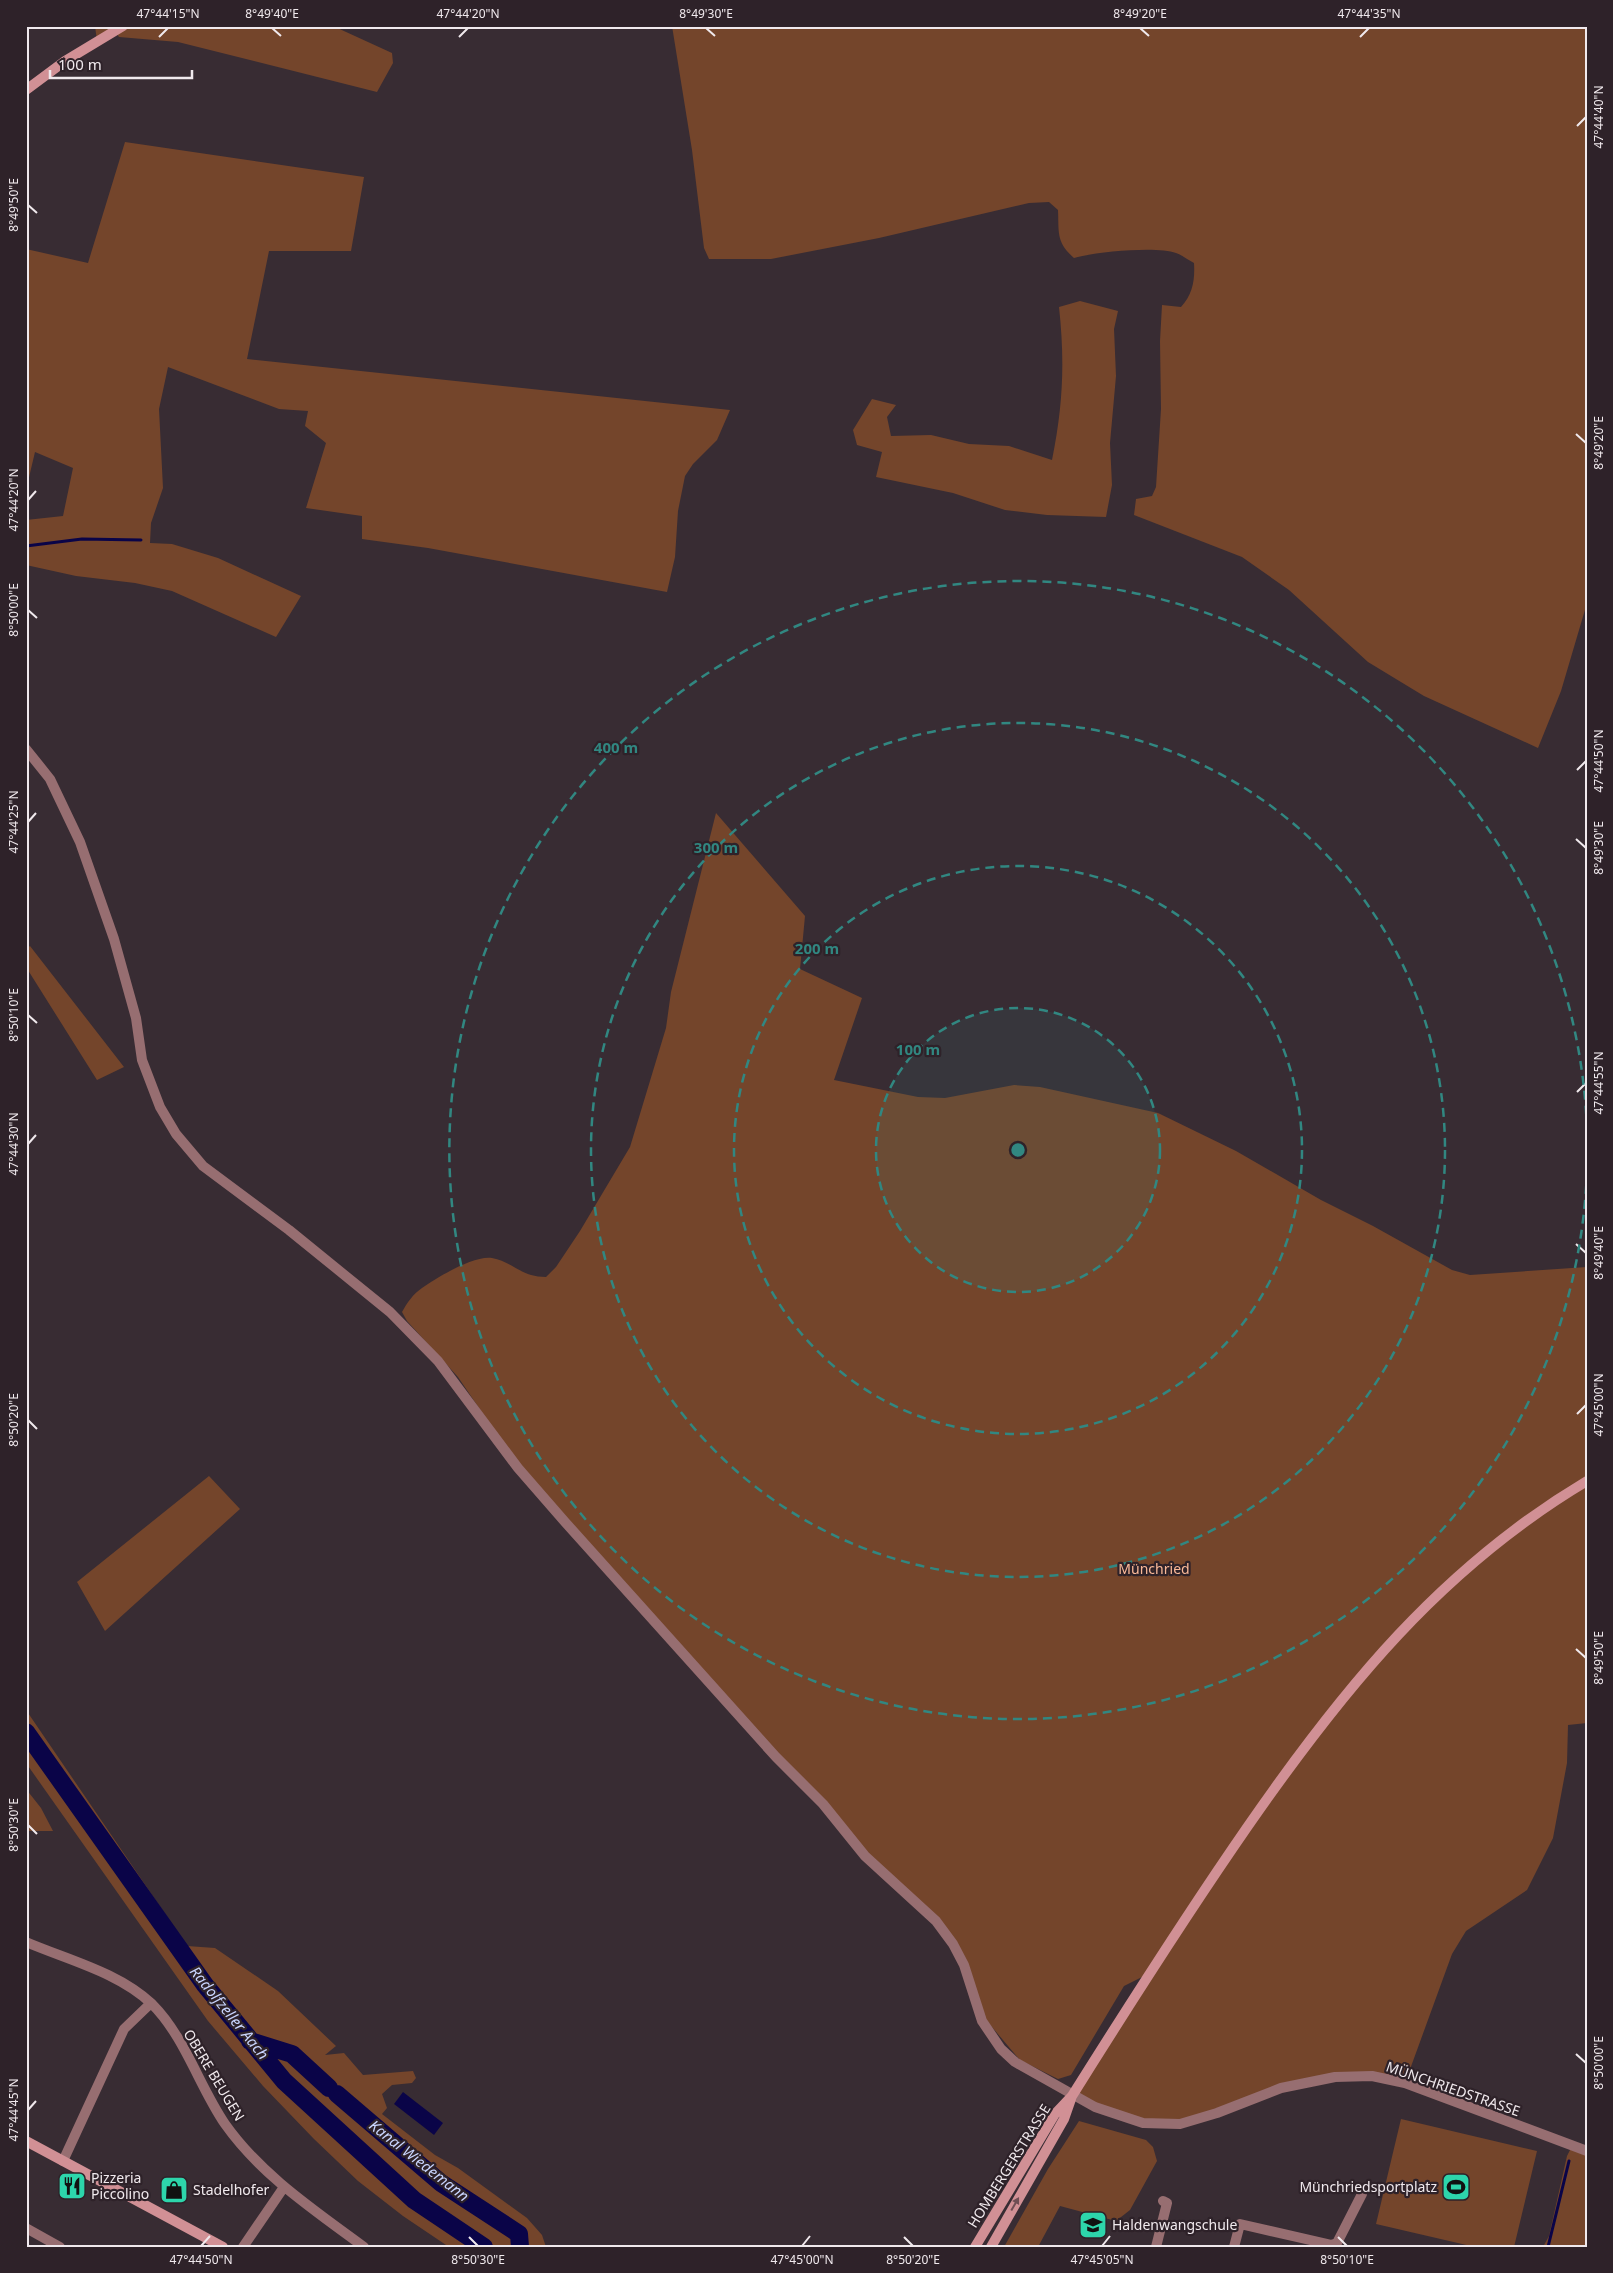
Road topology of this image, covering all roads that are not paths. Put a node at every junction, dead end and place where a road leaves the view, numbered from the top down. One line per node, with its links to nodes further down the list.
1 (123, 26): 2 (main road)
2 (26, 90)
3 (26, 748): 7 (street, MÜNCHRIEDSTRASSE)
4 (1587, 1481): 7 (main road)
5 (26, 1942): 6 (street, OBERE BEUGEN)
6 (151, 2003): 10 (street); 11 (street, OBERE BEUGEN)
7 (1072, 2096): 9 (street, MÜNCHRIEDSTRASSE); 19 (main road, HOMBERGERSTRASSE); 20 (main road, HOMBERGERSTRASSE, one-way to 7)
8 (26, 2141): 10 (main road)
9 (1587, 2151)
10 (63, 2161): 16 (main road)
11 (284, 2187): 17 (street); 18 (street, OBERE BEUGEN)
12 (1362, 2194): 22 (street)
13 (1163, 2201): 21 (street)
14 (26, 2228): 15 (street)
15 (60, 2247)
16 (224, 2247)
17 (242, 2247)
18 (364, 2247)
19 (975, 2247)
20 (991, 2247)
21 (1156, 2247)
22 (1234, 2247)

